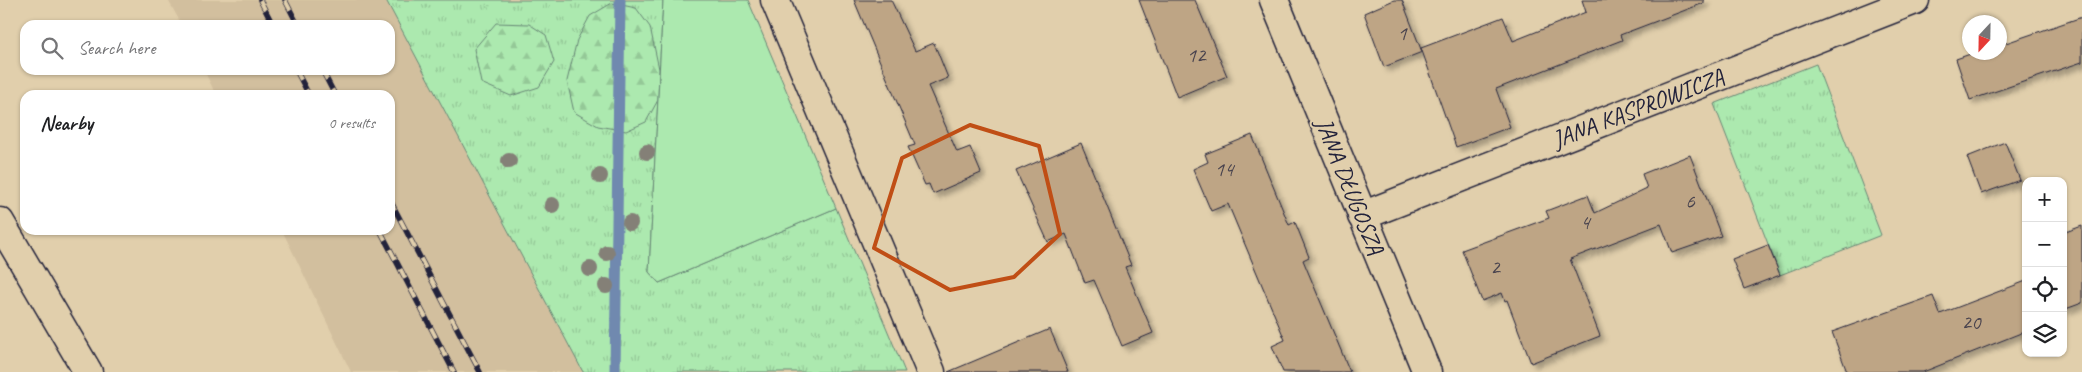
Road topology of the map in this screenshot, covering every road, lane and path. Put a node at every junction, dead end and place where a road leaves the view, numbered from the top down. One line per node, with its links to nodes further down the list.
1 (775, 0): 7 (street)
2 (1274, 0): 4 (street, JANA DŁUGOSZA)
3 (1915, 0): 4 (street, JANA KASPROWICZA)
4 (1362, 216): 8 (street, JANA DŁUGOSZA)
5 (0, 222): 6 (street)
6 (88, 372)
7 (931, 372)
8 (1427, 372)

